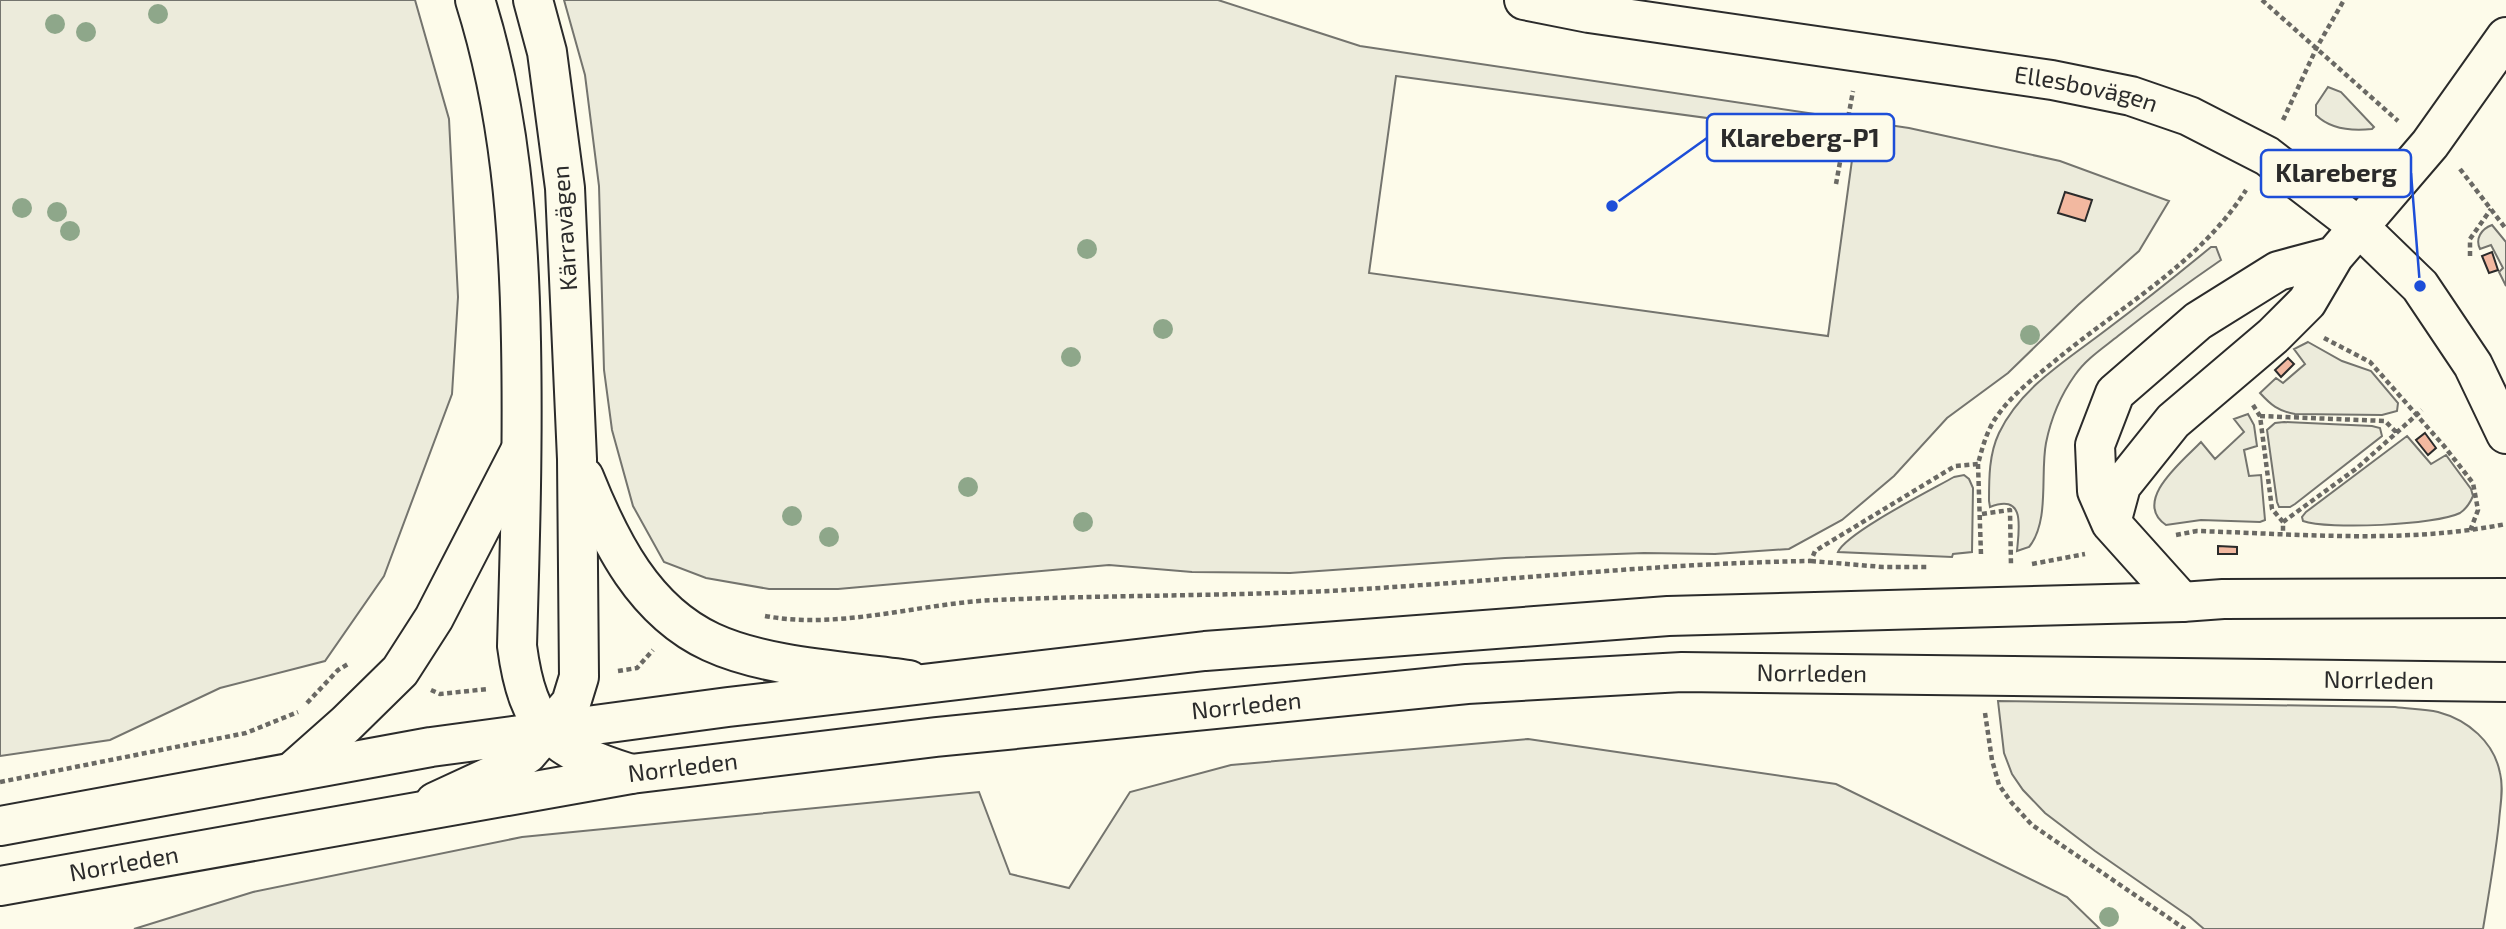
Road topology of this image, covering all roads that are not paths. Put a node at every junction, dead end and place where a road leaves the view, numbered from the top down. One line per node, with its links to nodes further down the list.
1 (475, 0): 9 (main road, Kärravägen)
2 (533, 0): 10 (main road, Kärravägen)
3 (1524, 0): 4 (main road, Ellesbovägen)
4 (1590, 6): 6 (main road, Ellesbovägen)
5 (2506, 37): 6 (main road)
6 (2359, 227): 7 (main road); 8 (main road, Ellesbovägen)
7 (2334, 256): 11 (main road); 11 (main road)
8 (2506, 434)
9 (524, 445): 16 (main road, Kärravägen); 17 (main road, Kärravägen)
10 (577, 459): 14 (main road, Kärravägen); 16 (main road, Kärravägen)
11 (2111, 523): 13 (main road)
12 (2506, 598): 13 (main road)
13 (2182, 602): 14 (main road)
14 (928, 682): 16 (main road)
15 (2506, 682): 18 (main road, Norrleden)
16 (547, 731): 17 (main road); 18 (main road, Kärravägen); 19 (main road, Kärravägen)
17 (293, 771): 20 (main road)
18 (631, 774): 19 (main road, Norrleden)
19 (413, 811): 21 (main road, Norrleden)
20 (0, 826)
21 (0, 886)

